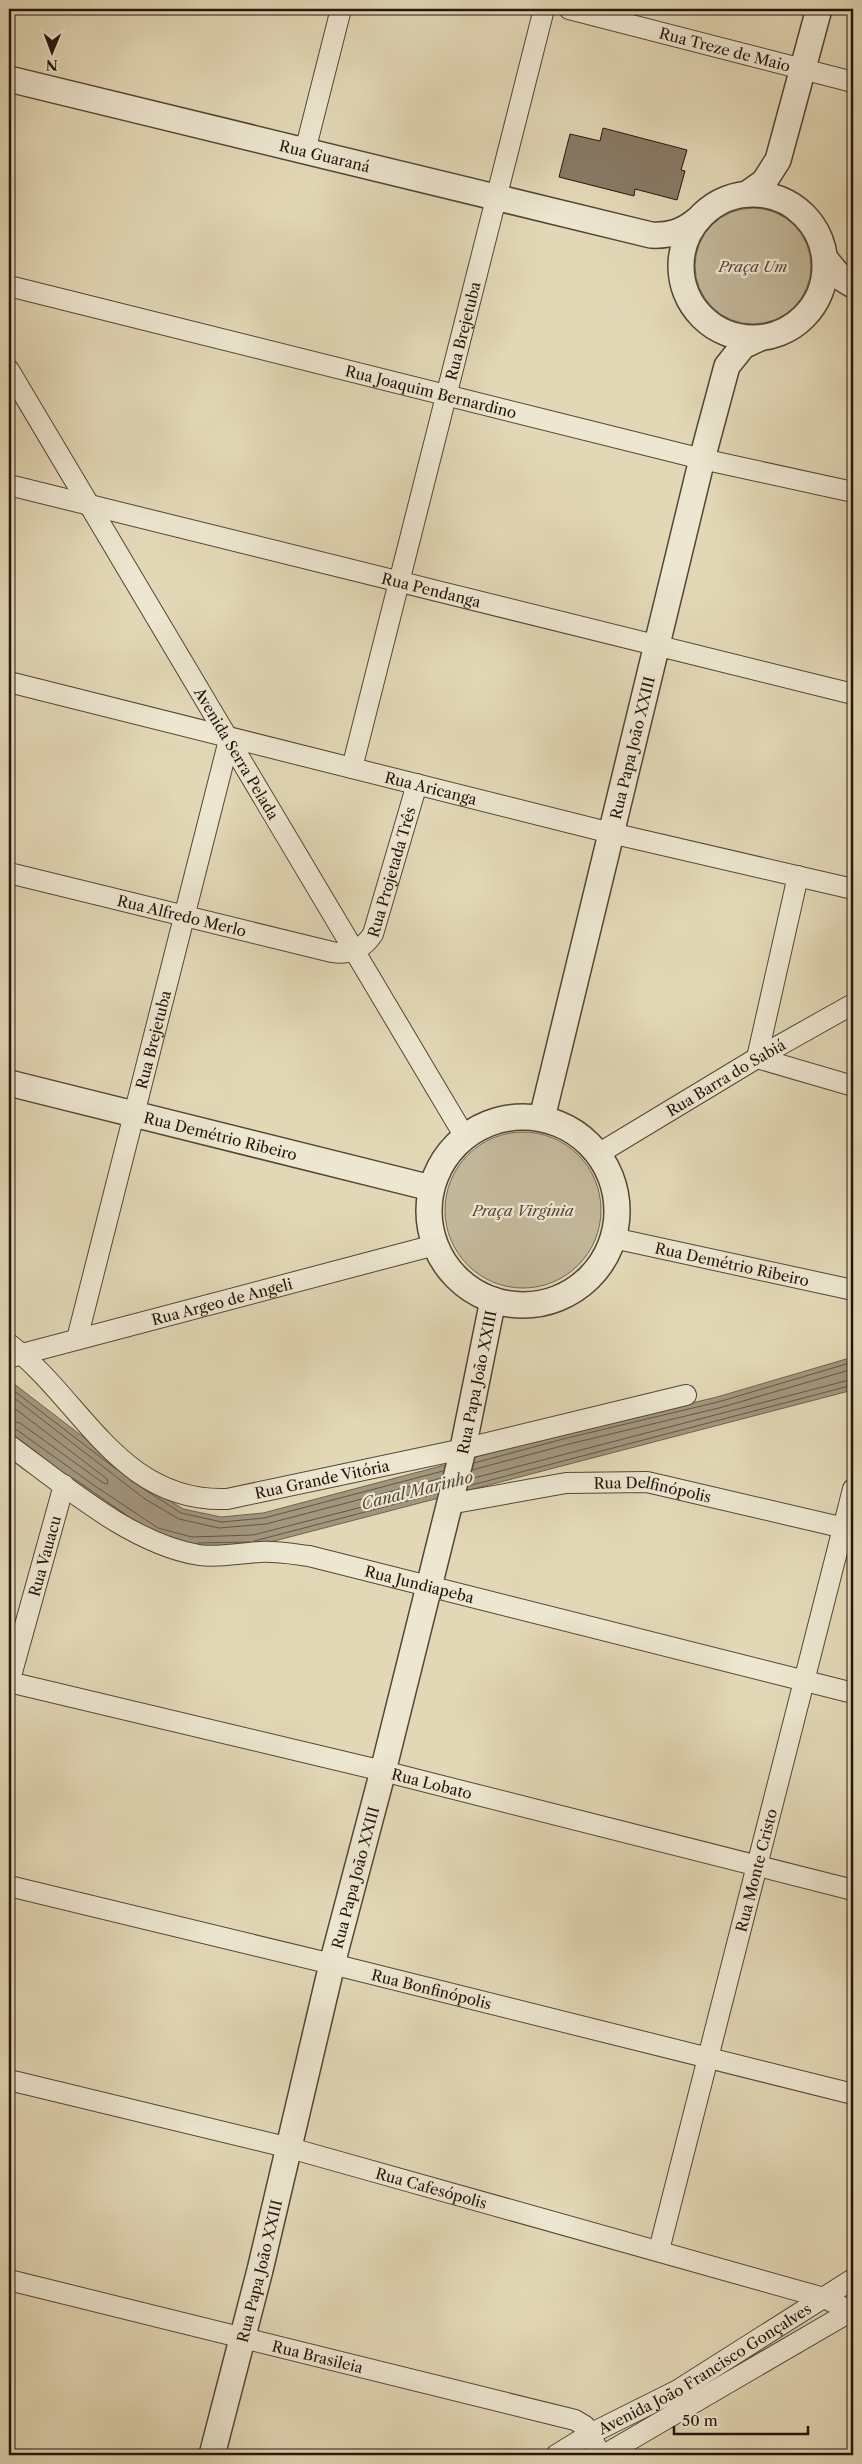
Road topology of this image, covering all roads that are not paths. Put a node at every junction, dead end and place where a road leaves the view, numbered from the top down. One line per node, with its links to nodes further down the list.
1 (341, 9): 8 (street)
2 (544, 9): 11 (street, Rua Brejetuba)
3 (569, 9): 5 (street, Rua Treze de Maio)
4 (819, 9): 5 (street)
5 (803, 70): 7 (street, Rua Treze de Maio); 9 (street)
6 (9, 80): 8 (street, Rua Guaraná)
7 (853, 82)
8 (305, 151): 11 (street, Rua Guaraná)
9 (778, 160): 10 (street); 12 (street)
10 (747, 194): 12 (street); 13 (street)
11 (494, 198): 14 (street, Rua Guaraná); 24 (street, Rua Brejetuba)
12 (793, 206): 15 (street)
13 (698, 220): 14 (street, Rua Guaraná); 16 (street)
14 (641, 233): 16 (street, Rua Guaraná)
15 (826, 260): 18 (street); 19 (street)
16 (682, 281): 20 (street)
17 (9, 286): 24 (street, Rua Joaquim Bernardino)
18 (853, 287): 19 (street)
19 (818, 299): 21 (street)
20 (714, 326): 21 (street); 23 (street, Rua Papa João XXIII)
21 (760, 338): 23 (street, Rua Papa João XXIII)
22 (9, 370): 28 (street, Avenida Serra Pelada)
23 (724, 376): 25 (street, Rua Papa João XXIII)
24 (445, 396): 25 (street, Rua Joaquim Bernardino); 29 (street, Rua Brejetuba)
25 (702, 459): 27 (street, Rua Joaquim Bernardino); 30 (street, Rua Papa João XXIII)
26 (9, 484): 28 (street, Rua Pendanga)
27 (853, 492)
28 (89, 505): 29 (street, Rua Pendanga); 33 (street, Avenida Serra Pelada)
29 (399, 580): 30 (street, Rua Pendanga); 34 (street, Rua Brejetuba)
30 (657, 644): 32 (street, Rua Pendanga); 36 (street, Rua Papa João XXIII)
31 (9, 682): 33 (street, Rua Aricanga)
32 (853, 694)
33 (227, 738): 34 (street, Rua Aricanga); 40 (street, Rua Brejetuba); 41 (street, Avenida Serra Pelada)
34 (352, 768): 35 (street, Rua Aricanga)
35 (417, 784): 36 (street, Rua Aricanga); 41 (street, Rua Projetada Três)
36 (611, 833): 38 (street, Rua Aricanga); 47 (street, Rua Papa João XXIII)
37 (9, 872): 40 (street, Rua Alfredo Merlo)
38 (798, 876): 39 (street, Rua Aricanga); 43 (street)
39 (853, 889)
40 (184, 916): 41 (street, Rua Alfredo Merlo); 46 (street, Rua Brejetuba)
41 (354, 951): 48 (street, Avenida Serra Pelada)
42 (853, 1004): 43 (street, Rua Barra do Sabiá)
43 (757, 1058): 45 (street); 49 (street, Rua Barra do Sabiá)
44 (9, 1083): 46 (street, Rua Demétrio Ribeiro)
45 (853, 1086)
46 (134, 1114): 50 (street, Rua Demétrio Ribeiro); 55 (street, Rua Brejetuba)
47 (542, 1118): 48 (street); 49 (street)
48 (465, 1137): 50 (street)
49 (598, 1154): 51 (street)
50 (432, 1188): 52 (street)
51 (613, 1238): 53 (street, Rua Demétrio Ribeiro); 54 (street)
52 (435, 1245): 54 (street); 55 (street, Rua Argeo de Angeli)
53 (853, 1290)
54 (494, 1300): 59 (street, Rua Papa João XXIII)
55 (77, 1339): 56 (street, Rua Argeo de Angeli)
56 (13, 1352): 59 (street, Rua Grande Vitória)
57 (686, 1395): 59 (street, Rua Grande Vitória)
58 (9, 1445): 60 (street, Rua Jundiapeba)
59 (462, 1453): 62 (street, Rua Papa João XXIII)
60 (64, 1485): 64 (street, Rua Jundiapeba); 66 (street, Rua Vauacu)
61 (853, 1489): 63 (street, Rua Monte Cristo)
62 (450, 1500): 63 (street, Rua Delfinópolis); 64 (street, Rua Papa João XXIII)
63 (848, 1530): 65 (street, Rua Monte Cristo)
64 (428, 1585): 65 (street, Rua Jundiapeba); 68 (street, Rua Papa João XXIII)
65 (805, 1682): 67 (street, Rua Jundiapeba); 69 (street, Rua Monte Cristo)
66 (9, 1683): 68 (street, Rua Lobato)
67 (853, 1693)
68 (383, 1771): 69 (street, Rua Lobato); 72 (street, Rua Papa João XXIII)
69 (757, 1864): 71 (street, Rua Lobato); 73 (street, Rua Monte Cristo)
70 (9, 1886): 72 (street, Rua Bonfinópolis)
71 (853, 1890)
72 (332, 1964): 73 (street, Rua Bonfinópolis); 76 (street, Rua Papa João XXIII)
73 (708, 2058): 75 (street, Rua Bonfinópolis); 77 (street, Rua Monte Cristo)
74 (9, 2080): 76 (street, Rua Cafesópolis)
75 (853, 2094)
76 (290, 2148): 77 (street, Rua Cafesópolis); 82 (street, Rua Papa João XXIII)
77 (659, 2250): 80 (street, Rua Cafesópolis)
78 (853, 2279): 80 (street, Avenida João Francisco Gonçalves)
79 (9, 2280): 82 (street, Rua Brasileia)
80 (824, 2298): 81 (street, Rua Cafesópolis); 83 (street, Avenida João Francisco Gonçalves)
81 (852, 2310): 86 (street, Avenida João Francisco Gonçalves)
82 (242, 2336): 83 (street, Rua Brasileia); 84 (street, Rua Papa João XXIII)
83 (590, 2434): 85 (street, Avenida João Francisco Gonçalves); 86 (street)
84 (212, 2455)
85 (556, 2455)
86 (603, 2455)

